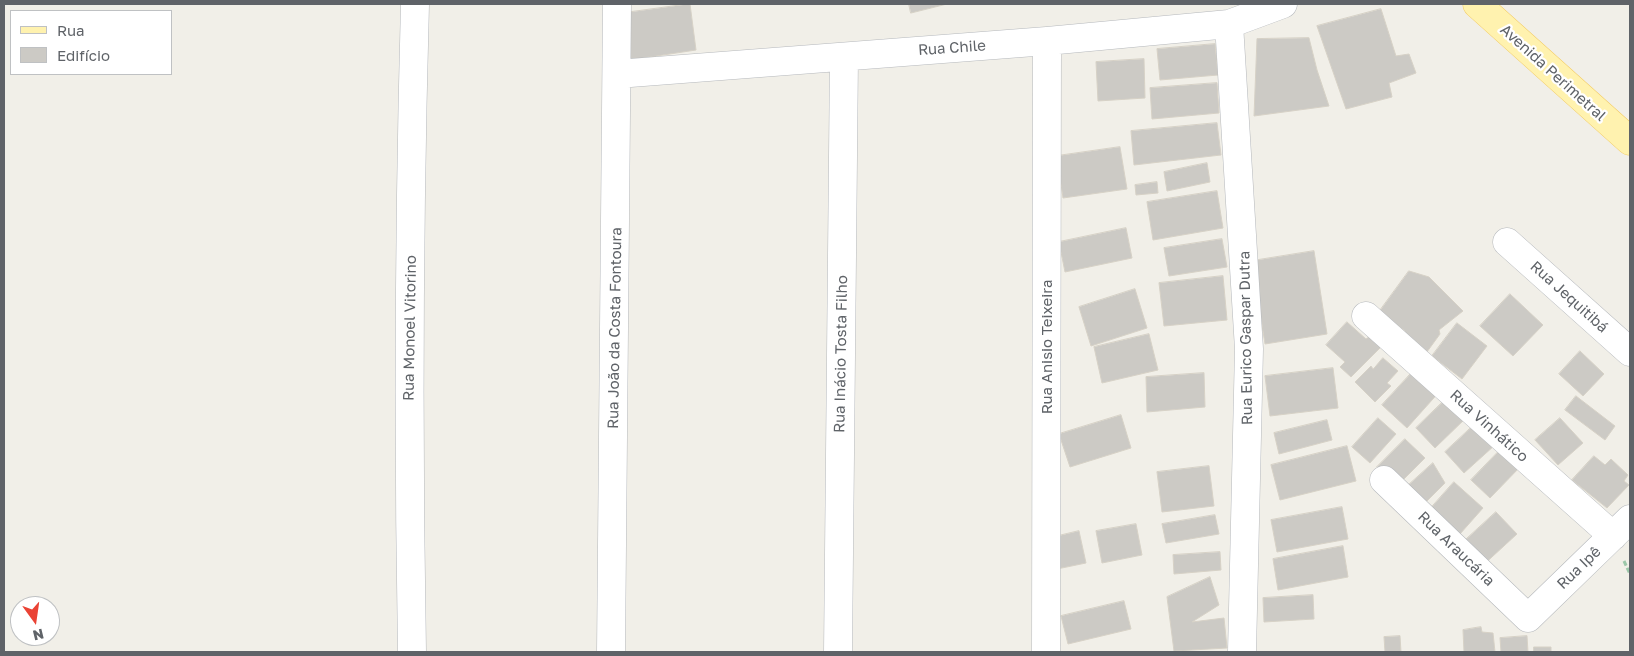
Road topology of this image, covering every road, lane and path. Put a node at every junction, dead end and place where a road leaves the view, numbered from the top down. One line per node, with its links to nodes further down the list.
1 (415, 4): 16 (street, Rua Monoel Vitorino)
2 (617, 4): 8 (street, Rua João da Costa Fontoura)
3 (1283, 4): 5 (street, Rua Chile)
4 (1477, 4): 9 (main road, Avenida Perimetral)
5 (1229, 24): 6 (street, Rua Chile); 20 (street, Rua Eurico Gaspar Dutra)
6 (1047, 41): 7 (street, Rua Chile); 19 (street, Rua Anisio Teixeira)
7 (844, 57): 8 (street, Rua Chile); 18 (street, Rua Inácio Tosta Filho)
8 (617, 74): 17 (street, Rua João da Costa Fontoura)
9 (1630, 141)
10 (1507, 242): 12 (street, Rua Jequitibá)
11 (1366, 316): 14 (street, Rua Vinhático)
12 (1630, 352)
13 (1384, 480): 15 (street, Rua Araucária)
14 (1622, 528): 15 (street, Rua Ipê)
15 (1528, 618)
16 (412, 652)
17 (611, 652)
18 (838, 652)
19 (1046, 652)
20 (1242, 652)

